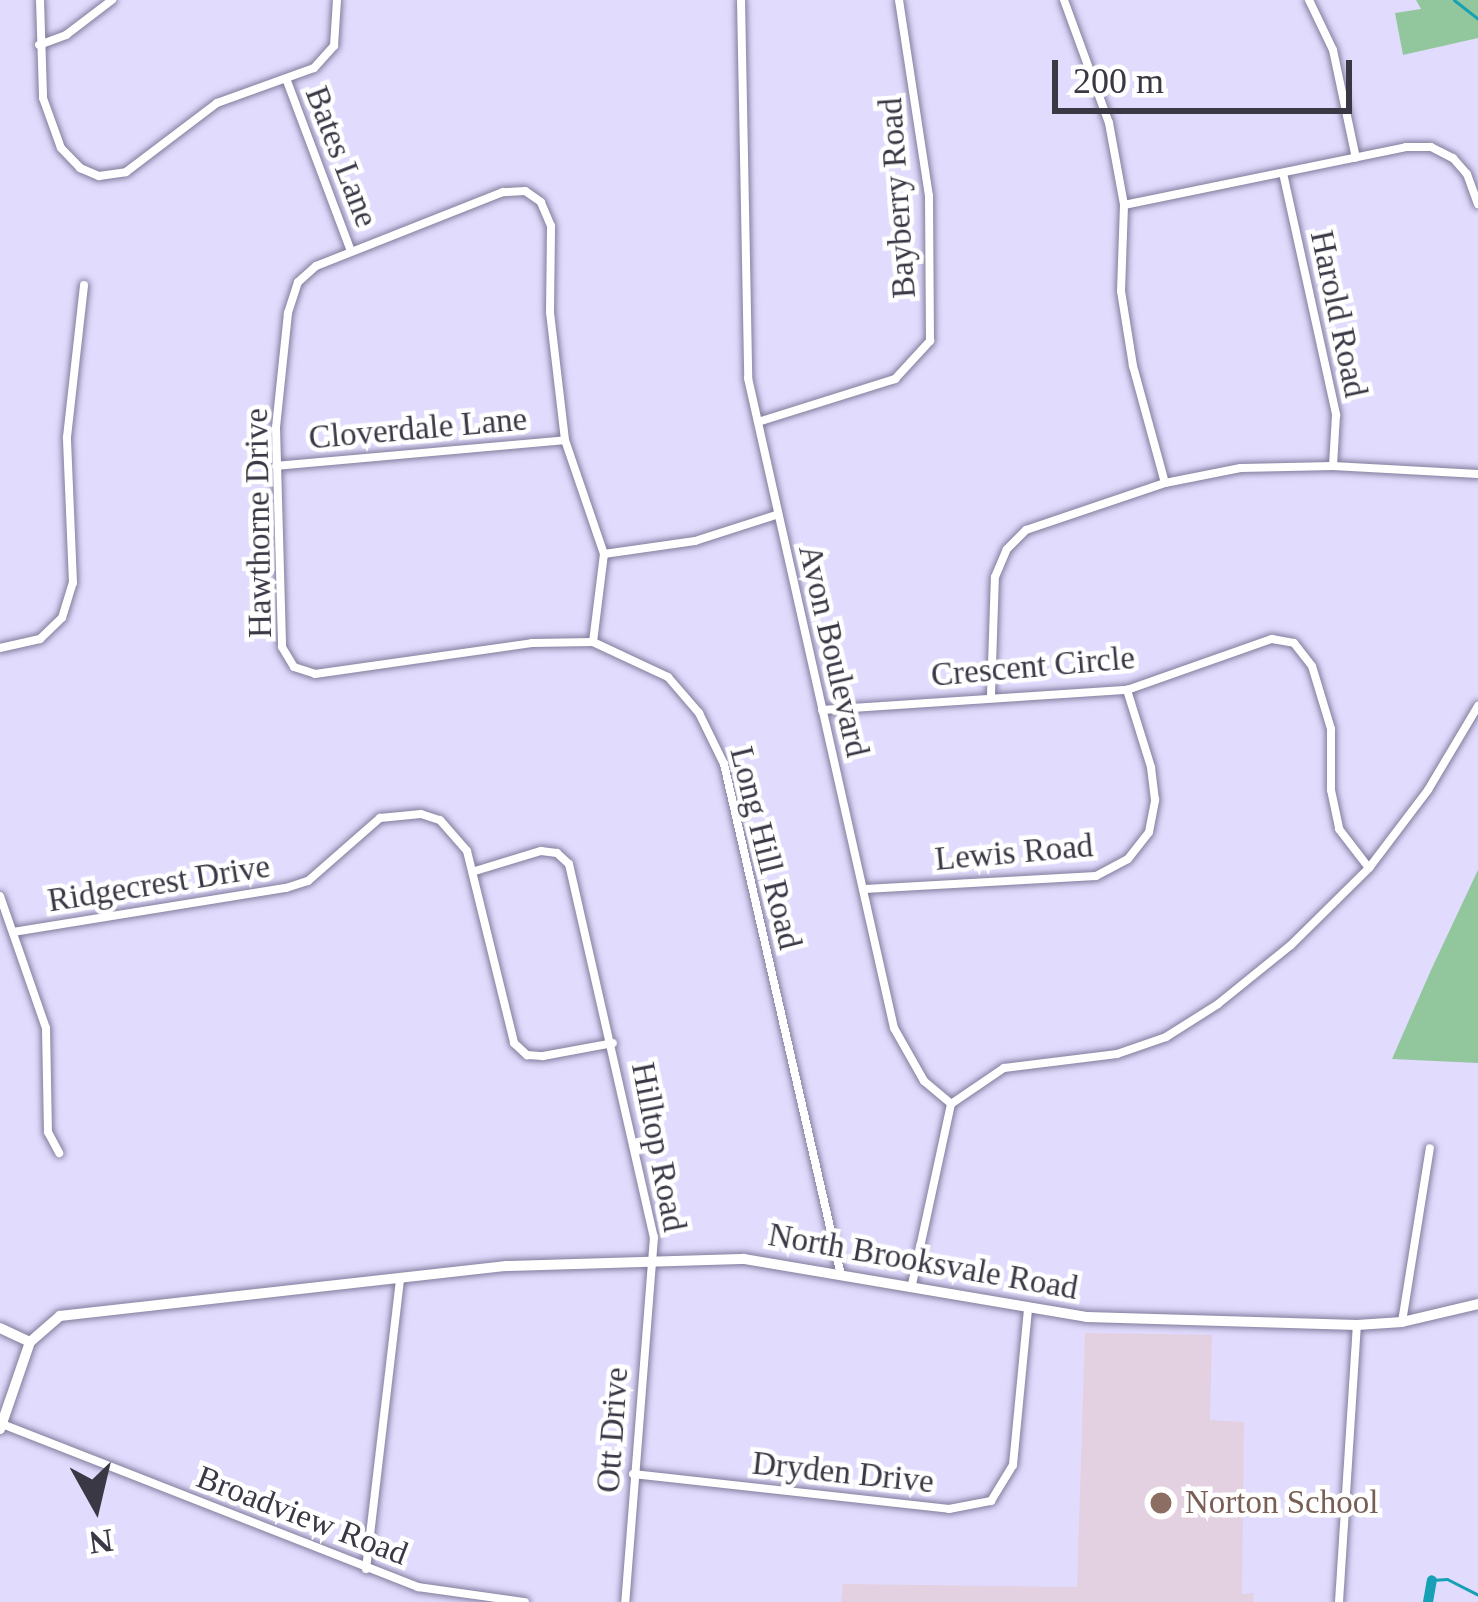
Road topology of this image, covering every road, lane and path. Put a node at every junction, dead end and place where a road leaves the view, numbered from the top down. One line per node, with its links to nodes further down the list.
1 (40, 0): 8 (street)
2 (112, 0): 8 (street)
3 (337, 0): 9 (street)
4 (741, 0): 16 (street, Avon Boulevard)
5 (899, 0): 16 (street, Bayberry Road)
6 (1064, 0): 13 (street)
7 (1310, 0): 10 (street)
8 (39, 45): 9 (street)
9 (287, 80): 14 (street, Bates Lane)
10 (1356, 158): 11 (street); 12 (street)
11 (1283, 173): 13 (street); 19 (street, Harold Road)
12 (1478, 204)
13 (1124, 205): 21 (street)
14 (351, 251): 17 (street); 18 (street, Hawthorne Drive)
15 (84, 285): 25 (street)
16 (758, 422): 22 (street, Avon Boulevard)
17 (565, 440): 18 (street, Cloverdale Lane); 23 (street)
18 (276, 466): 24 (street, Hawthorne Drive)
19 (1333, 466): 20 (street); 21 (street)
20 (1478, 474)
21 (1165, 483): 27 (street)
22 (776, 515): 23 (street); 29 (street, Avon Boulevard)
23 (604, 554): 24 (street)
24 (593, 642): 40 (street, Long Hill Road)
25 (0, 648)
26 (1127, 690): 27 (street, Crescent Circle); 30 (street, Crescent Circle); 32 (street, Lewis Road)
27 (991, 695): 29 (street, Crescent Circle)
28 (1478, 706): 30 (street)
29 (822, 710): 32 (street, Avon Boulevard)
30 (1369, 868): 36 (street)
31 (475, 871): 34 (street, Ridgecrest Drive); 35 (street, Hilltop Road); 35 (street, Hilltop Road)
32 (866, 889): 36 (street, Avon Boulevard)
33 (0, 896): 34 (street)
34 (13, 932): 38 (street)
35 (613, 1042): 39 (street, Hilltop Road)
36 (951, 1104): 42 (street)
37 (1430, 1148): 45 (street)
38 (58, 1153)
39 (652, 1261): 40 (main road, North Brooksvale Road); 41 (main road, North Brooksvale Road); 50 (street, Ott Drive)
40 (840, 1271): 42 (main road, North Brooksvale Road)
41 (400, 1281): 48 (main road, North Brooksvale Road); 51 (street)
42 (912, 1285): 44 (main road, North Brooksvale Road)
43 (1478, 1304): 45 (main road, North Brooksvale Road)
44 (1028, 1308): 46 (main road, North Brooksvale Road); 50 (street, Dryden Drive)
45 (1402, 1322): 46 (main road, North Brooksvale Road)
46 (1357, 1325): 54 (street)
47 (0, 1328): 48 (main road)
48 (30, 1342): 49 (main road)
49 (1, 1427): 51 (street, Broadview Road)
50 (633, 1474): 53 (street, Ott Drive)
51 (366, 1569): 52 (street, Broadview Road)
52 (525, 1602)
53 (626, 1602)
54 (1340, 1602)

